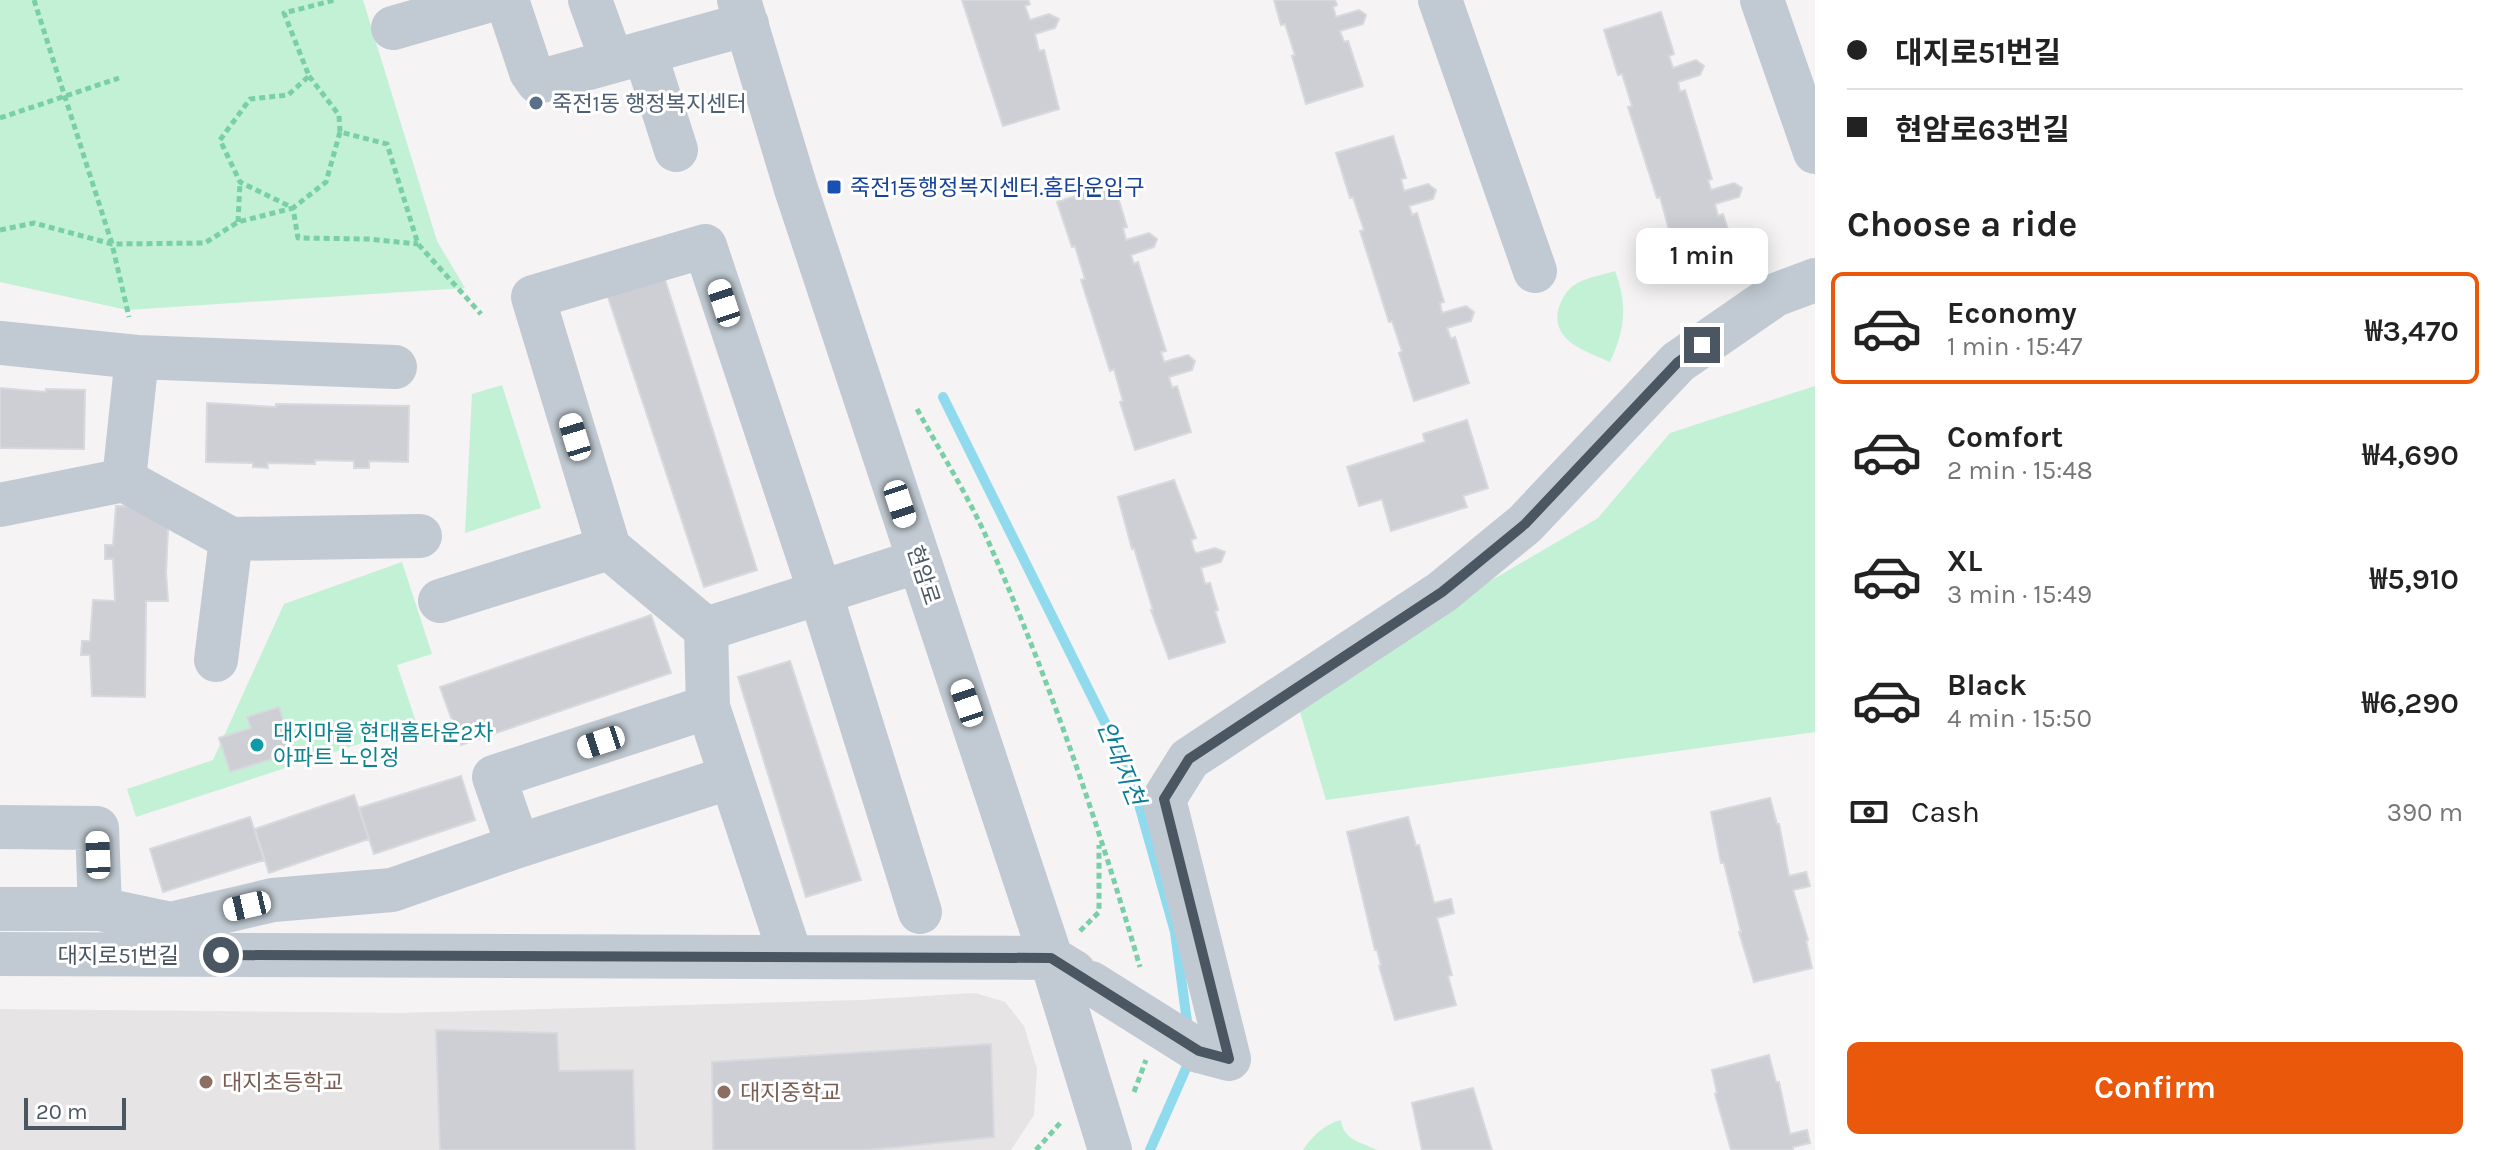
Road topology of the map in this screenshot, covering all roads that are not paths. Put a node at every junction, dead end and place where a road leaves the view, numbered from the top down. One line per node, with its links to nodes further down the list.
1 (490, 0): 7 (street)
2 (507, 0): 8 (street)
3 (590, 0): 8 (street)
4 (1440, 0): 11 (street)
5 (1762, 0): 10 (street)
6 (743, 12): 8 (street); 21 (street, 현암로)
7 (393, 28)
8 (628, 57): 9 (street)
9 (676, 150)
10 (1815, 152)
11 (1535, 271)
12 (1815, 280): 35 (street, bridge)
13 (0, 343): 14 (street)
14 (137, 357): 15 (street); 16 (street)
15 (395, 367)
16 (124, 480): 17 (street); 19 (street)
17 (0, 506)
18 (420, 536): 19 (street)
19 (231, 539): 25 (street)
20 (609, 548): 22 (street); 23 (street); 24 (street)
21 (919, 561): 22 (street); 35 (street, 현암로)
22 (820, 592): 24 (street); 32 (street)
23 (440, 601)
24 (706, 629): 26 (street)
25 (216, 660)
26 (708, 707): 27 (street); 29 (street)
27 (731, 777): 29 (street); 34 (street)
28 (0, 827): 31 (street)
29 (518, 846): 31 (street)
30 (0, 909): 31 (street)
31 (100, 909)
32 (920, 912)
33 (0, 954): 34 (street, 대지로51번길)
34 (791, 957): 35 (street, 대지로51번길)
35 (1051, 958): 36 (street, 현암로)
36 (1107, 1140)

